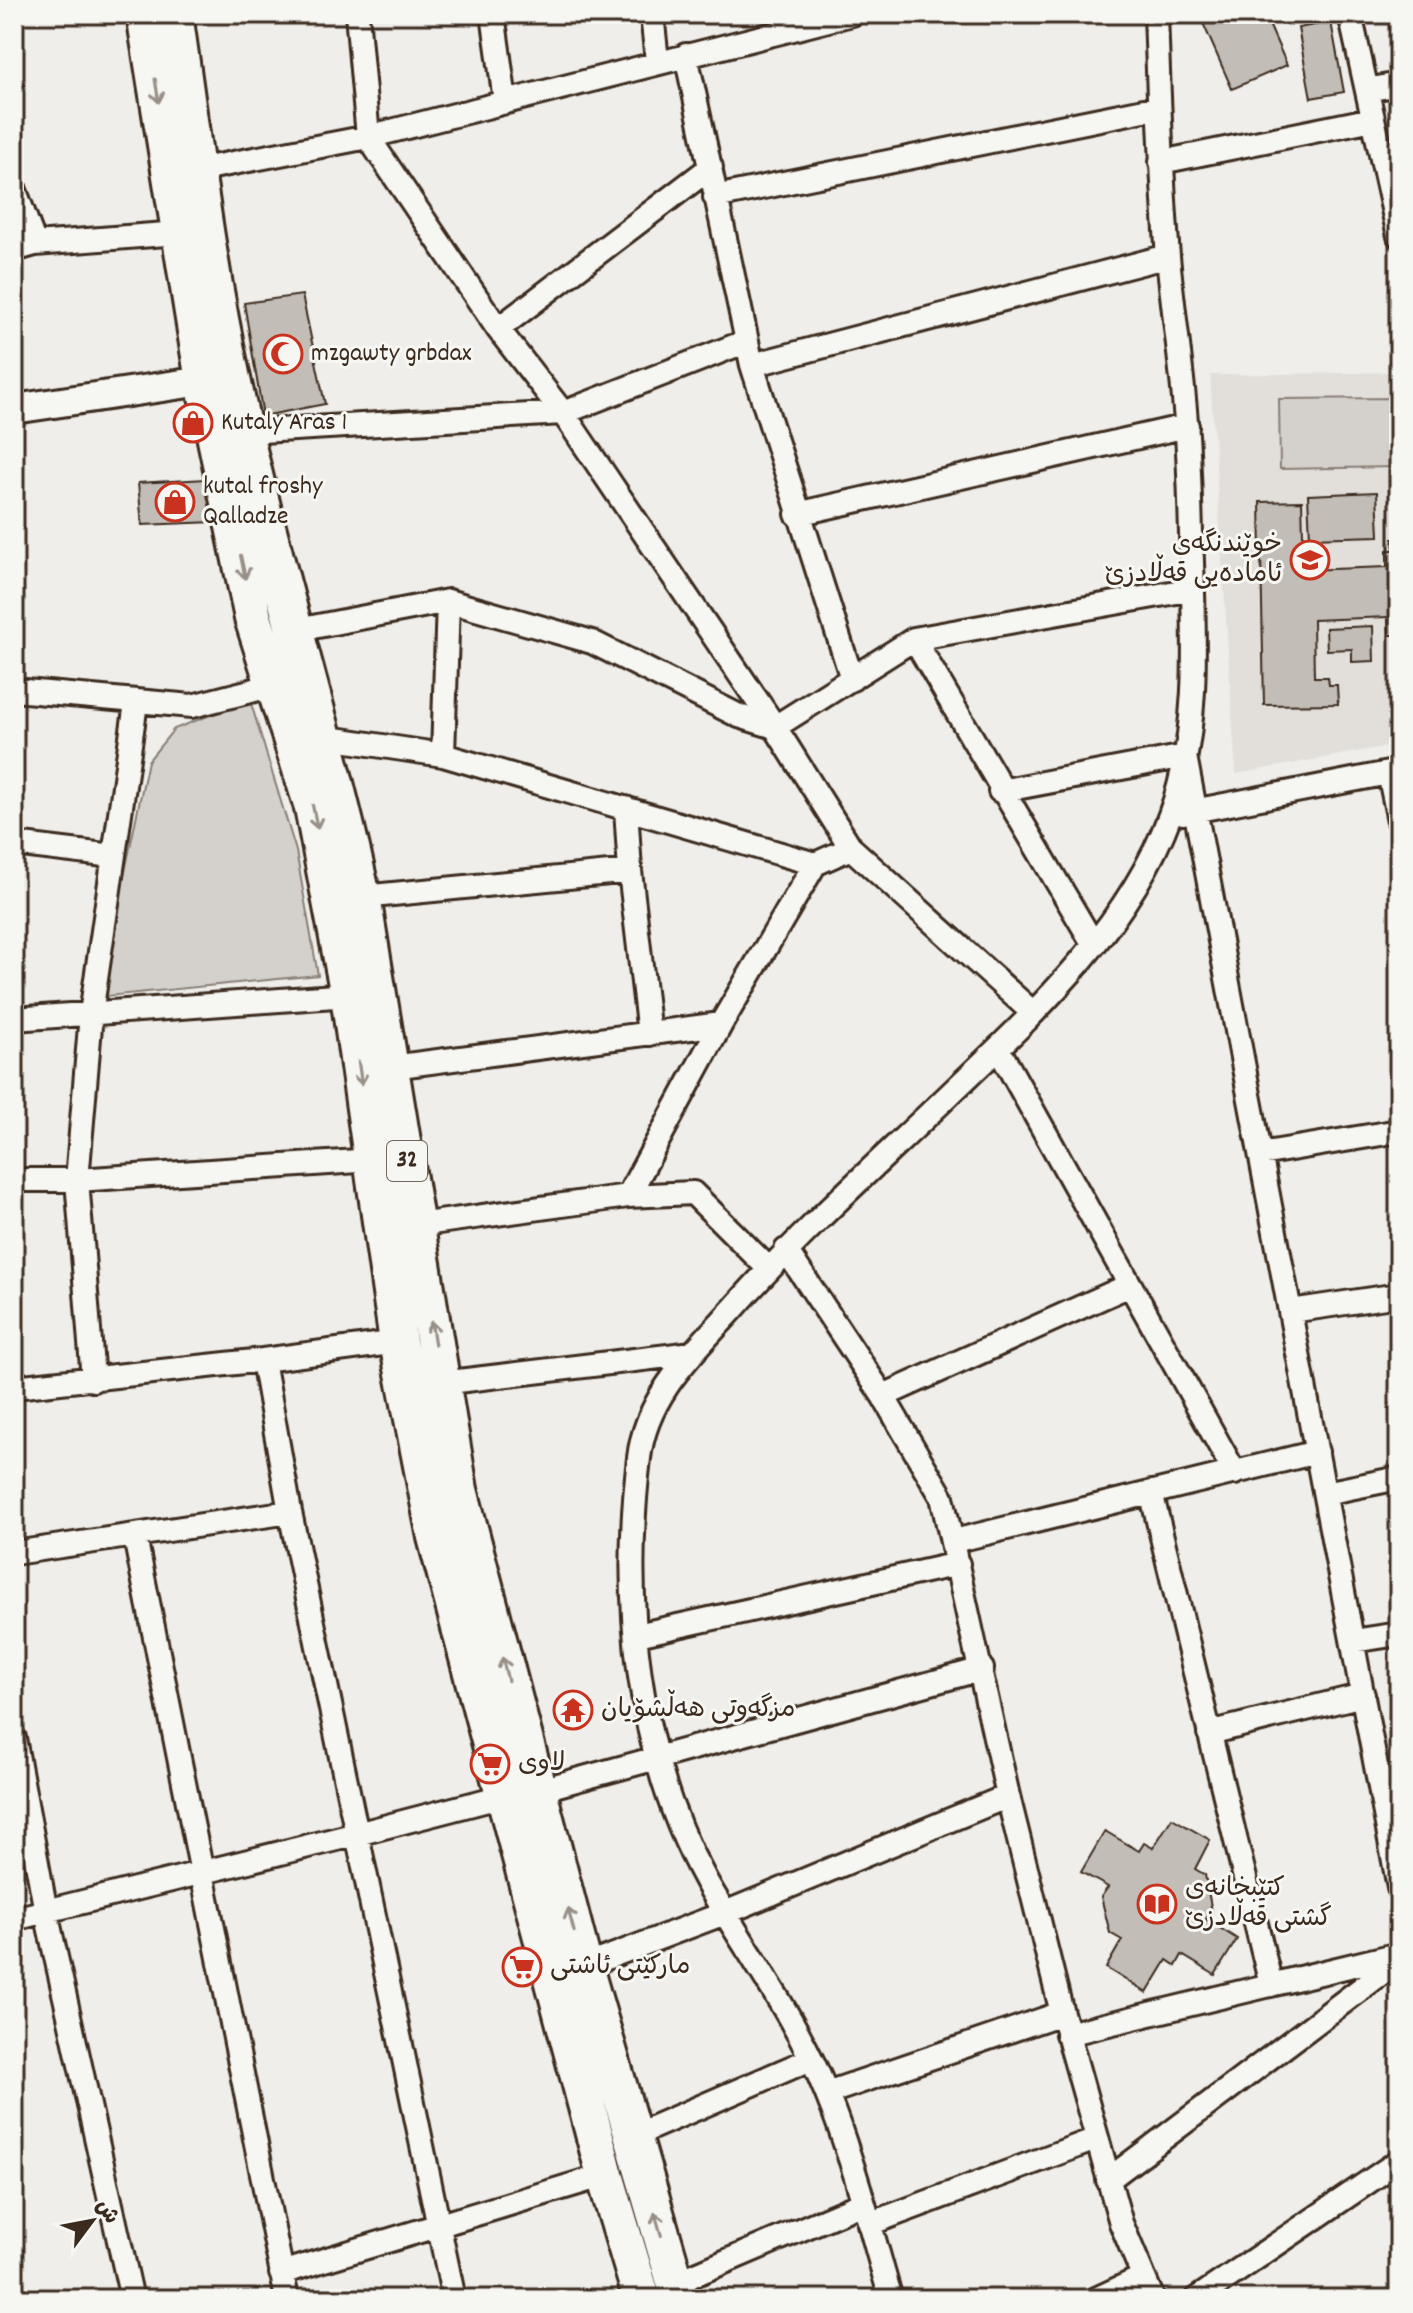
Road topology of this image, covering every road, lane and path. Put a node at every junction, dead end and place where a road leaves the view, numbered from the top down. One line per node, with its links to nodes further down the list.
1 (145, 14): 23 (main road, 32, one-way to 23)
2 (174, 14): 20 (main road, 32)
3 (357, 14): 17 (street)
4 (493, 14): 14 (street)
5 (652, 14): 11 (street)
6 (852, 14): 9 (street)
7 (1156, 14): 15 (street)
8 (1350, 14): 13 (street)
9 (807, 19): 10 (street)
10 (686, 55): 11 (street); 19 (street)
11 (657, 61): 14 (street)
12 (1399, 84): 13 (street)
13 (1367, 90): 16 (street)
14 (505, 101): 17 (street)
15 (1159, 107): 18 (street); 22 (street)
16 (1373, 119): 18 (street); 24 (street)
17 (368, 137): 20 (street); 27 (street)
18 (1161, 162): 26 (street)
19 (711, 167): 22 (street); 27 (street)
20 (197, 170): 30 (main road, 32)
21 (14, 188): 25 (street)
22 (715, 197): 28 (street)
23 (179, 233): 25 (street); 30 (main road, 32)
24 (1399, 236)
25 (24, 247)
26 (1168, 256): 29 (street); 33 (street)
27 (498, 329): 32 (street)
28 (747, 341): 29 (street); 32 (street)
29 (752, 365): 35 (street)
30 (217, 379): 31 (street); 34 (main road, 32); 41 (main road, 32, one-way to 41)
31 (14, 409)
32 (563, 413): 34 (street); 44 (street)
33 (1187, 426): 35 (street); 36 (street)
34 (244, 432): 38 (main road, 32)
35 (797, 514): 40 (street)
36 (1193, 589): 39 (street); 47 (street)
37 (448, 601): 38 (street); 44 (street); 46 (street)
38 (292, 631): 45 (main road, 32)
39 (914, 639): 40 (street); 49 (street)
40 (852, 679): 44 (street)
41 (274, 685): 43 (street); 61 (main road, 32, one-way to 61)
42 (14, 690): 43 (street)
43 (136, 703): 56 (street)
44 (775, 727): 55 (street)
45 (322, 737): 46 (street); 59 (main road, 32)
46 (443, 755): 50 (street)
47 (1185, 756): 49 (street); 51 (street); 52 (street)
48 (1394, 772): 51 (street); 53 (street)
49 (1000, 791): 60 (street)
50 (626, 808): 57 (street); 58 (street)
51 (1196, 810): 52 (street); 70 (street)
52 (1170, 815): 60 (street)
53 (1399, 821)
54 (14, 844): 56 (street)
55 (851, 848): 57 (street); 62 (street)
56 (113, 856): 63 (street)
57 (815, 864): 65 (street)
58 (630, 871): 59 (street); 66 (street)
59 (362, 897): 68 (main road, 32)
60 (1094, 945): 62 (street)
61 (349, 995): 63 (street); 71 (main road, 32, one-way to 71)
62 (1032, 1012): 67 (street)
63 (91, 1014): 64 (street); 73 (street)
64 (14, 1019)
65 (721, 1024): 66 (street); 74 (street)
66 (649, 1034): 68 (street)
67 (998, 1048): 76 (street); 78 (street)
68 (392, 1067): 75 (main road, 32)
69 (1399, 1131): 70 (street)
70 (1261, 1154): 80 (street)
71 (373, 1160): 73 (street); 81 (main road, 32)
72 (14, 1180): 73 (street)
73 (77, 1180): 84 (street)
74 (628, 1196): 75 (street); 77 (street)
75 (417, 1225): 85 (main road, 32, one-way to 75)
76 (786, 1250): 77 (street); 87 (street)
77 (768, 1268): 82 (street)
78 (1130, 1285): 87 (street); 89 (street)
79 (1399, 1295): 80 (street)
80 (1291, 1311): 88 (street)
81 (398, 1342): 83 (street); 106 (main road, 32)
82 (693, 1353): 85 (street); 99 (street)
83 (263, 1360): 84 (street); 93 (street)
84 (93, 1380): 86 (street)
85 (441, 1383): 106 (main road, 32, one-way to 85)
86 (14, 1387)
87 (883, 1396): 95 (street)
88 (1317, 1452): 89 (street); 92 (street)
89 (1235, 1473): 91 (street)
90 (1399, 1478): 92 (street)
91 (1151, 1492): 95 (street); 103 (street)
92 (1325, 1493): 100 (street)
93 (290, 1512): 94 (street); 108 (street)
94 (135, 1537): 96 (street); 109 (street)
95 (954, 1541): 97 (street)
96 (14, 1553)
97 (958, 1564): 99 (street); 101 (street)
98 (1399, 1634): 100 (street)
99 (637, 1635): 105 (street)
100 (1353, 1641): 102 (street)
101 (982, 1669): 105 (street); 107 (street)
102 (1363, 1695): 103 (street); 110 (street)
103 (1209, 1733): 116 (street)
104 (14, 1738): 111 (street)
105 (655, 1759): 106 (street); 112 (street)
106 (520, 1794): 108 (street); 115 (main road, 32)
107 (1008, 1796): 112 (street); 117 (street)
108 (357, 1834): 109 (street); 126 (street)
109 (203, 1875): 111 (street); 127 (street)
110 (1399, 1888)
111 (46, 1912): 113 (street); 130 (street)
112 (725, 1913): 115 (street); 118 (street)
113 (14, 1919)
114 (1399, 1957): 116 (street); 124 (street)
115 (568, 1972): 120 (main road, 32); 123 (main road, 32)
116 (1271, 1985): 117 (street)
117 (1064, 2024): 119 (street); 121 (street)
118 (811, 2059): 119 (street); 120 (street)
119 (827, 2093): 125 (street)
120 (633, 2136): 129 (main road, 32, one-way to 120)
121 (1096, 2139): 124 (street); 125 (street)
122 (1399, 2161): 137 (street)
123 (605, 2175): 126 (street); 133 (main road, 32)
124 (1108, 2180): 128 (street)
125 (866, 2214): 129 (street); 134 (street)
126 (438, 2225): 127 (street); 132 (street)
127 (281, 2273): 131 (street)
128 (1141, 2278): 135 (street); 136 (street)
129 (678, 2291)
130 (132, 2299)
131 (287, 2299)
132 (454, 2299)
133 (642, 2299)
134 (891, 2299)
135 (1096, 2299)
136 (1153, 2299)
137 (1196, 2299)

